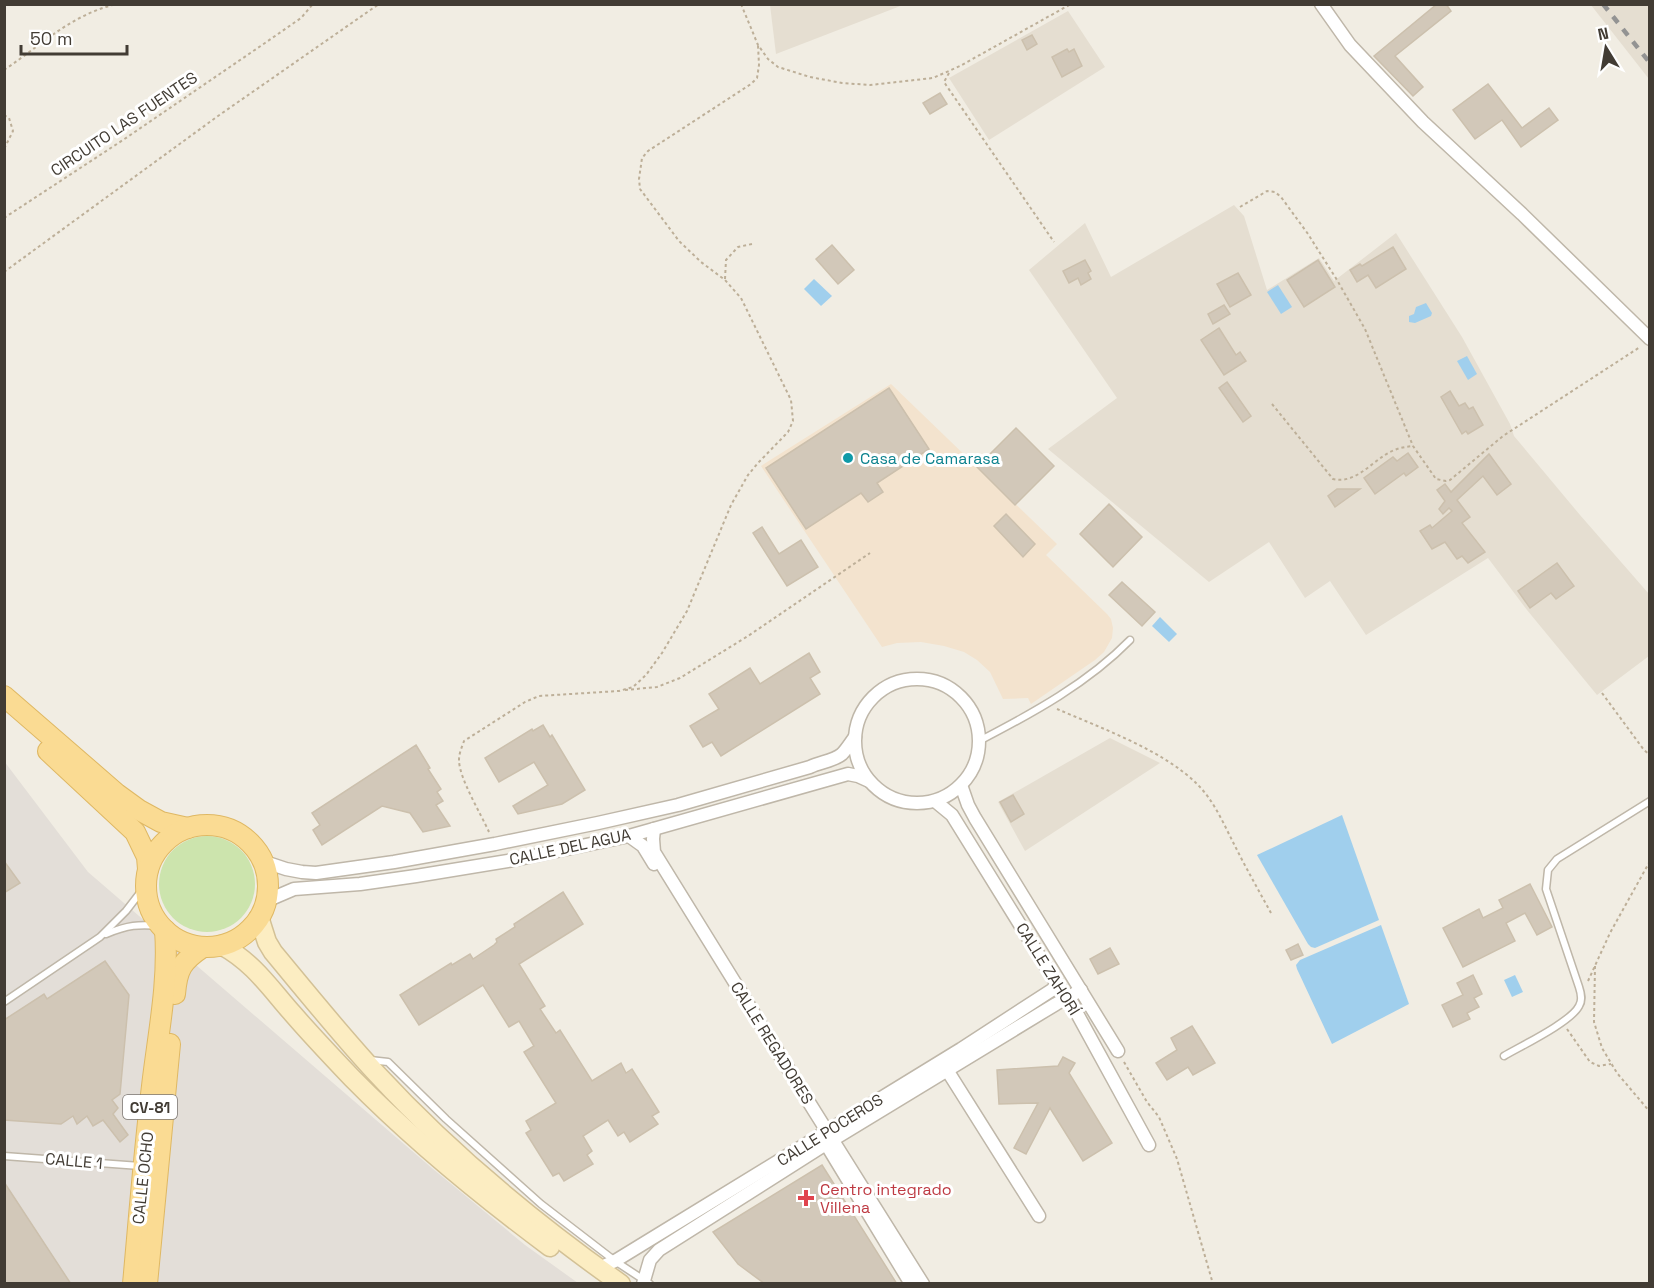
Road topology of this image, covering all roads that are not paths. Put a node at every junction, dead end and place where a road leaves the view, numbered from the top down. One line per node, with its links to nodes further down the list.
1 (1321, 4): 2 (street)
2 (1645, 343)
3 (1130, 639): 7 (lane)
4 (4, 696): 12 (main road)
5 (4, 705): 16 (main road)
6 (855, 737): 7 (street); 8 (street); 15 (street, CALLE DEL AGUA)
7 (979, 741): 9 (street)
8 (869, 782): 10 (street); 13 (street, CALLE DEL AGUA)
9 (962, 785): 10 (street); 22 (street, CALLE ZAHORÍ)
10 (935, 801): 21 (street, CALLE ZAHORÍ)
11 (1650, 801): 26 (lane)
12 (188, 828): 15 (main road); 16 (main road)
13 (654, 829): 14 (street, CALLE DEL AGUA); 28 (street, CALLE REGADORES)
14 (629, 836): 17 (street, CALLE DEL AGUA); 28 (street, CALLE REGADORES)
15 (262, 861): 17 (main road)
16 (147, 877): 18 (main road); 19 (lane)
17 (262, 909): 20 (main road); 33 (street)
18 (163, 928): 19 (lane); 20 (main road); 31 (main road, CALLE OCHO / CV-81)
19 (100, 937): 24 (lane)
20 (212, 946): 33 (street); 36 (main road, CALLE OCHO / CV-81)
21 (1058, 986): 23 (street, CALLE ZAHORÍ); 28 (street, CALLE POCEROS)
22 (1081, 990): 23 (street, CALLE POCEROS); 25 (street, CALLE ZAHORÍ)
23 (1068, 997): 27 (street, CALLE POCEROS); 29 (street, CALLE ZAHORÍ)
24 (4, 1002)
25 (1118, 1051)
26 (1504, 1056)
27 (947, 1070): 28 (street, CALLE POCEROS); 32 (street)
28 (827, 1138): 33 (street, CALLE POCEROS); 34 (street, CALLE POCEROS); 38 (street, CALLE REGADORES); 39 (street, CALLE REGADORES)
29 (1149, 1145)
30 (4, 1156): 31 (lane, CALLE 1)
31 (144, 1166): 35 (main road, CALLE OCHO / CV-81)
32 (1039, 1216)
33 (605, 1271): 34 (lane); 37 (street)
34 (646, 1282)
35 (133, 1284)
36 (147, 1284)
37 (621, 1284)
38 (911, 1284)
39 (923, 1284)

